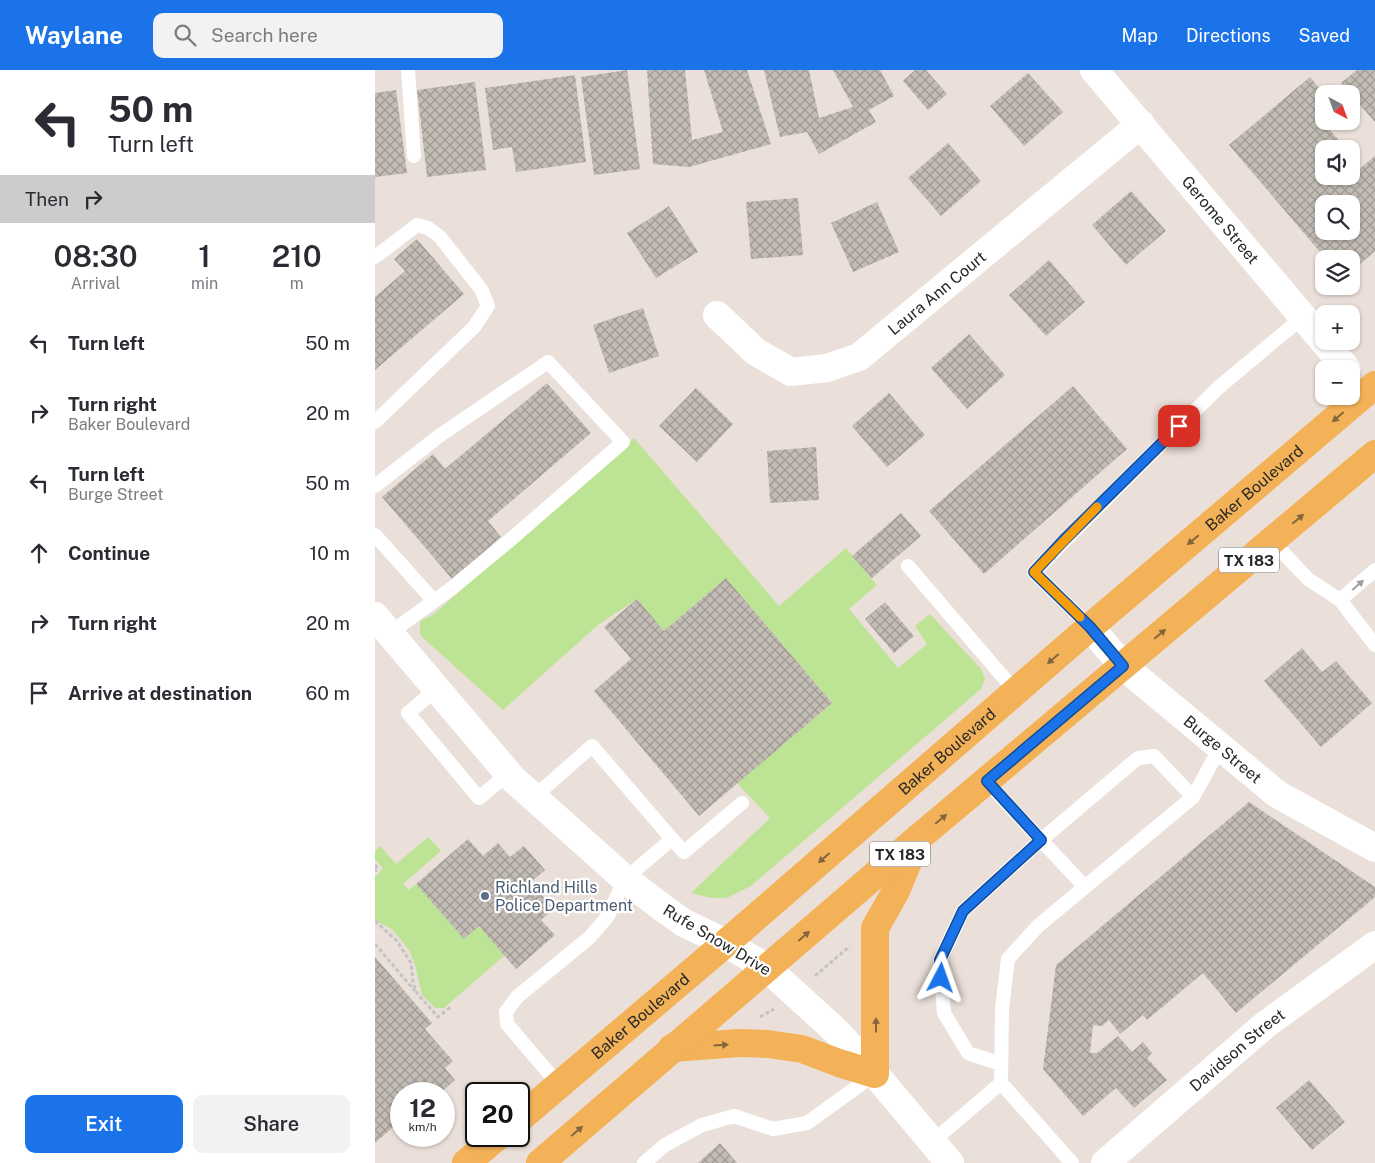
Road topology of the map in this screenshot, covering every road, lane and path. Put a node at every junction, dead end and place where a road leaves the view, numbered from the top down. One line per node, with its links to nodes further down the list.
1 (408, 70): 4 (lane)
2 (1094, 70): 3 (street, Gerome Street)
3 (1141, 124): 6 (street, Laura Ann Court); 7 (street, Gerome Street)
4 (414, 156)
5 (375, 257): 10 (lane)
6 (717, 315)
7 (1303, 317): 8 (street, Gerome Street); 20 (lane)
8 (1339, 360)
9 (1364, 384): 20 (main road, Baker Boulevard / TX 183, one-way to 20)
10 (375, 422)
11 (1375, 454): 14 (main road, TX 183, one-way to 11)
12 (375, 486): 18 (lane)
13 (375, 535): 18 (lane)
14 (1271, 540): 17 (lane); 22 (main road, TX 183, one-way to 14)
15 (908, 566): 24 (lane)
16 (1375, 570): 17 (lane, one-way to 16)
17 (1341, 600): 21 (lane)
18 (434, 601): 19 (lane)
19 (382, 625): 23 (street, Rufe Snow Drive)
20 (1090, 627): 22 (street, Burge Street); 24 (main road, Baker Boulevard / TX 183, one-way to 24)
21 (1375, 645)
22 (1123, 666): 25 (street, Burge Street); 27 (main road, TX 183)
23 (437, 689): 26 (street, Rufe Snow Drive); 26 (lane)
24 (1016, 692): 40 (main road, Baker Boulevard / TX 183, one-way to 40)
25 (1220, 748): 29 (lane); 34 (street, Burge Street)
26 (509, 773): 28 (street, Rufe Snow Drive)
27 (987, 781): 32 (main road, TX 183, one-way to 27); 33 (lane)
28 (534, 797): 31 (lane); 37 (street, Rufe Snow Drive)
29 (1193, 797): 33 (lane); 38 (lane)
30 (741, 803): 31 (lane)
31 (671, 839): 37 (lane)
32 (917, 839): 44 (main road, TX 183, one-way to 32); 50 (main road, one-way to 32)
33 (1041, 840): 38 (lane); 49 (lane)
34 (1375, 848)
35 (375, 865): 36 (path)
36 (375, 871)
37 (625, 879): 40 (street, Rufe Snow Drive); 52 (lane)
38 (1085, 887): 49 (lane)
39 (375, 921): 46 (path)
40 (726, 943): 44 (street, Rufe Snow Drive); 52 (main road, Baker Boulevard / TX 183)
41 (375, 944): 46 (path)
42 (851, 945): 45 (path)
43 (1375, 945): 61 (street, Davidson Street)
44 (767, 968): 48 (main road, TX 183); 50 (street, Rufe Snow Drive)
45 (815, 976)
46 (417, 993): 47 (path)
47 (452, 1006)
48 (673, 1048): 50 (main road, one-way to 50); 57 (main road, TX 183, one-way to 48)
49 (1001, 1064): 51 (lane)
50 (875, 1074): 54 (street, Rufe Snow Drive); 58 (lane)
51 (1001, 1082): 54 (lane); 60 (lane)
52 (559, 1085): 53 (main road, Baker Boulevard / TX 183)
53 (530, 1109)
54 (932, 1142): 59 (street, Rufe Snow Drive)
55 (484, 1147): 56 (main road)
56 (466, 1163)
57 (540, 1163)
58 (644, 1163)
59 (950, 1163)
60 (1072, 1163)
61 (1105, 1163)

